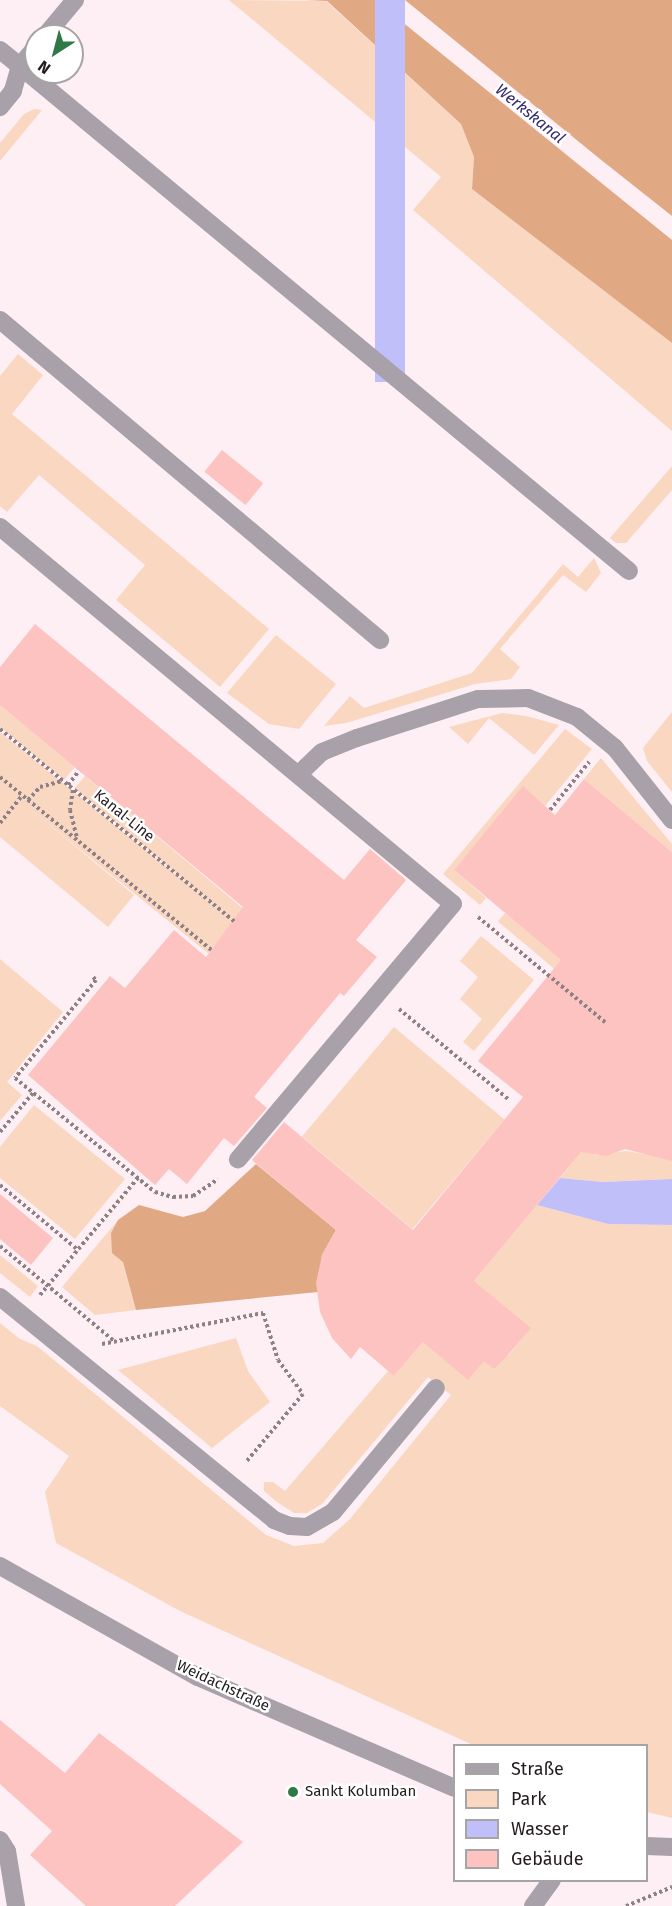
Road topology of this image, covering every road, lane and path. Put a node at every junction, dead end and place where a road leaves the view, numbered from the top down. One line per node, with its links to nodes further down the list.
1 (75, 0): 2 (street)
2 (55, 24)
3 (0, 50): 5 (street)
4 (24, 61): 5 (street)
5 (20, 66): 6 (street); 9 (street)
6 (0, 107)
7 (0, 320): 10 (street)
8 (0, 527): 14 (street)
9 (629, 571)
10 (380, 640)
11 (0, 729): 16 (path, Kanal-Line)
12 (607, 741): 14 (street); 21 (path); 22 (street)
13 (79, 771): 17 (path)
14 (300, 773): 25 (street)
15 (0, 777): 19 (path)
16 (63, 781): 17 (path, Kanal-Line); 20 (path)
17 (68, 785): 18 (path, Kanal-Line)
18 (73, 790): 24 (path); 26 (path, Kanal-Line)
19 (22, 796): 20 (path); 23 (path)
20 (27, 800): 24 (path)
21 (550, 810)
22 (672, 820)
23 (0, 823)
24 (79, 842): 27 (path)
25 (453, 904): 29 (street); 30 (path)
26 (234, 921)
27 (211, 950)
28 (93, 977): 31 (path)
29 (380, 994): 32 (path); 34 (street)
30 (604, 1022)
31 (33, 1093): 33 (path); 35 (path)
32 (508, 1099)
33 (0, 1132)
34 (238, 1159): 35 (path)
35 (138, 1178): 38 (path)
36 (0, 1185): 38 (path)
37 (0, 1246): 39 (path)
38 (78, 1250): 39 (path)
39 (47, 1286): 41 (path); 42 (path)
40 (0, 1297): 41 (street)
41 (23, 1315): 43 (street)
42 (114, 1341): 43 (path); 45 (path)
43 (68, 1350): 45 (street)
44 (436, 1388): 45 (street)
45 (228, 1483)
46 (0, 1566): 47 (street, Weidachstraße)
47 (453, 1788)
48 (0, 1840): 53 (street)
49 (648, 1846): 50 (street)
50 (672, 1847)
51 (551, 1882): 54 (street)
52 (672, 1887): 55 (path)
53 (16, 1906)
54 (533, 1906)
55 (626, 1906)

